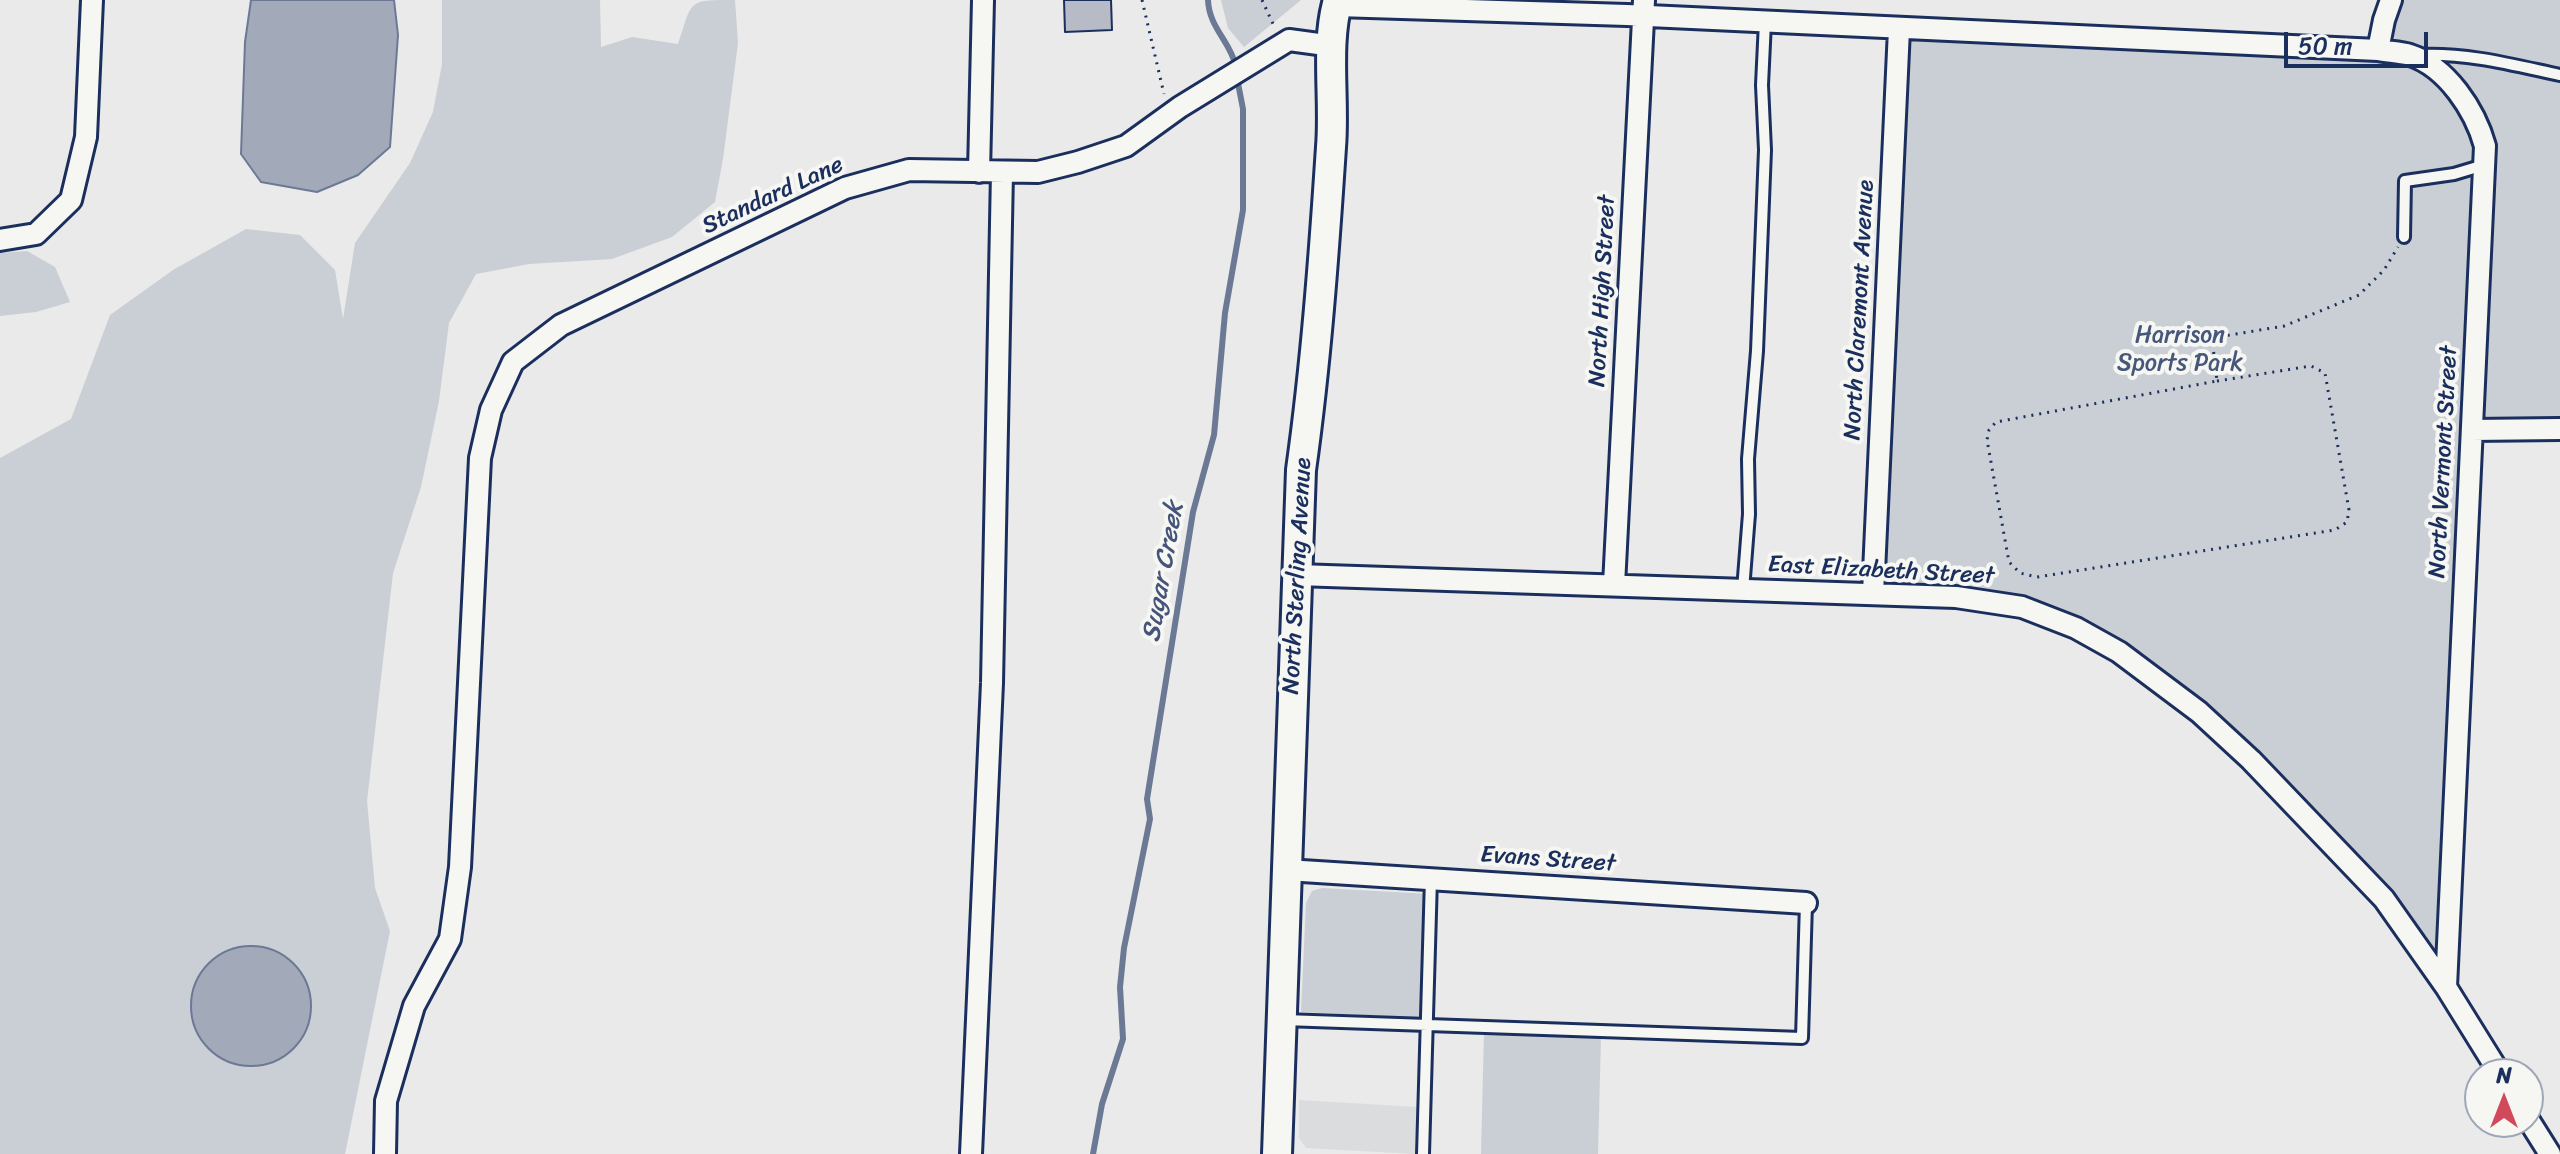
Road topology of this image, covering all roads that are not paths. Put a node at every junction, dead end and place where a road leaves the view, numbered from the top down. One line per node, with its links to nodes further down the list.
1 (92, 0): 16 (street)
2 (983, 0): 13 (street)
3 (2391, 0): 9 (street)
4 (1338, 3): 5 (street, North Vermont Street); 8 (main road, North Sterling Avenue)
5 (1643, 8): 6 (street, North Vermont Street); 20 (street, North High Street)
6 (1765, 22): 7 (street, North Vermont Street); 21 (lane)
7 (1899, 29): 9 (street, North Vermont Street); 22 (street, North Claremont Avenue)
8 (1333, 46): 14 (street, Standard Lane); 19 (main road, North Sterling Avenue)
9 (2378, 50): 10 (street, North Vermont Street)
10 (2411, 55): 11 (lane); 12 (street, North Vermont Street)
11 (2560, 75)
12 (2484, 165): 15 (lane); 18 (street, North Vermont Street)
13 (979, 172): 14 (street, Standard Lane); 30 (street, Standard Lane)
14 (1002, 172): 31 (street)
15 (2404, 237)
16 (0, 240)
17 (2560, 429): 18 (street)
18 (2472, 430): 26 (street, North Vermont Street)
19 (1297, 575): 20 (street, East Elizabeth Street); 23 (main road, North Sterling Avenue)
20 (1614, 585): 21 (street, East Elizabeth Street)
21 (1743, 590): 22 (street, East Elizabeth Street)
22 (1873, 594): 26 (street, East Elizabeth Street)
23 (1286, 870): 24 (street, Evans Street); 27 (main road, North Sterling Avenue)
24 (1431, 878): 25 (street, Evans Street); 28 (lane)
25 (1806, 903): 28 (lane)
26 (2446, 987): 29 (street, East Elizabeth Street)
27 (1283, 1020): 28 (lane); 32 (main road, North Sterling Avenue)
28 (1427, 1024): 33 (lane)
29 (2490, 1058)
30 (385, 1154)
31 (971, 1154)
32 (1277, 1154)
33 (1423, 1154)

